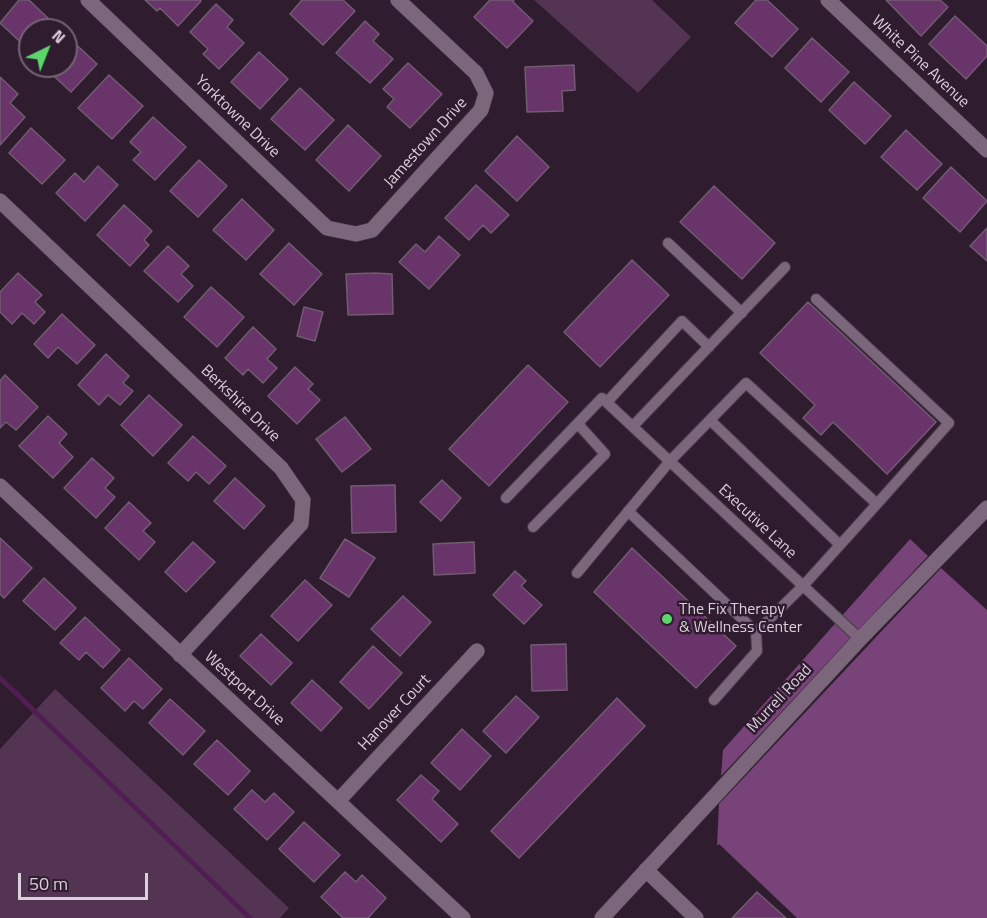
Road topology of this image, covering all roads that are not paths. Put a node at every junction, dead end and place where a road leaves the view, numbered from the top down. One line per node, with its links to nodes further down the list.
1 (88, 0): 6 (street, Yorktowne Drive)
2 (398, 0): 6 (street, Jamestown Drive)
3 (828, 0): 4 (street, White Pine Avenue)
4 (987, 150)
5 (0, 201): 29 (street, Berkshire Drive)
6 (372, 230)
7 (668, 243): 10 (lane)
8 (785, 267): 10 (lane)
9 (816, 299): 19 (lane)
10 (742, 313): 11 (lane)
11 (709, 347): 12 (lane); 15 (lane)
12 (606, 402): 14 (lane); 15 (lane, Executive Lane)
13 (710, 420): 16 (lane); 19 (lane); 23 (lane)
14 (578, 424): 18 (lane); 22 (lane)
15 (633, 426): 16 (lane, Executive Lane)
16 (670, 460): 21 (lane); 25 (lane, Executive Lane)
17 (0, 486): 29 (street, Westport Drive)
18 (506, 498)
19 (877, 504): 23 (lane)
20 (987, 508): 27 (street, Murrell Road)
21 (628, 511): 24 (lane); 26 (lane)
22 (533, 527)
23 (840, 545): 25 (lane)
24 (577, 573)
25 (803, 585): 26 (lane); 27 (lane, Executive Lane)
26 (756, 632): 30 (lane)
27 (860, 639): 32 (street, Murrell Road)
28 (477, 651): 31 (street, Hanover Court)
29 (180, 655): 31 (street, Westport Drive)
30 (714, 700)
31 (339, 800): 33 (street, Westport Drive)
32 (646, 870): 34 (street, Murrell Road); 35 (street)
33 (463, 918)
34 (602, 918)
35 (696, 918)

